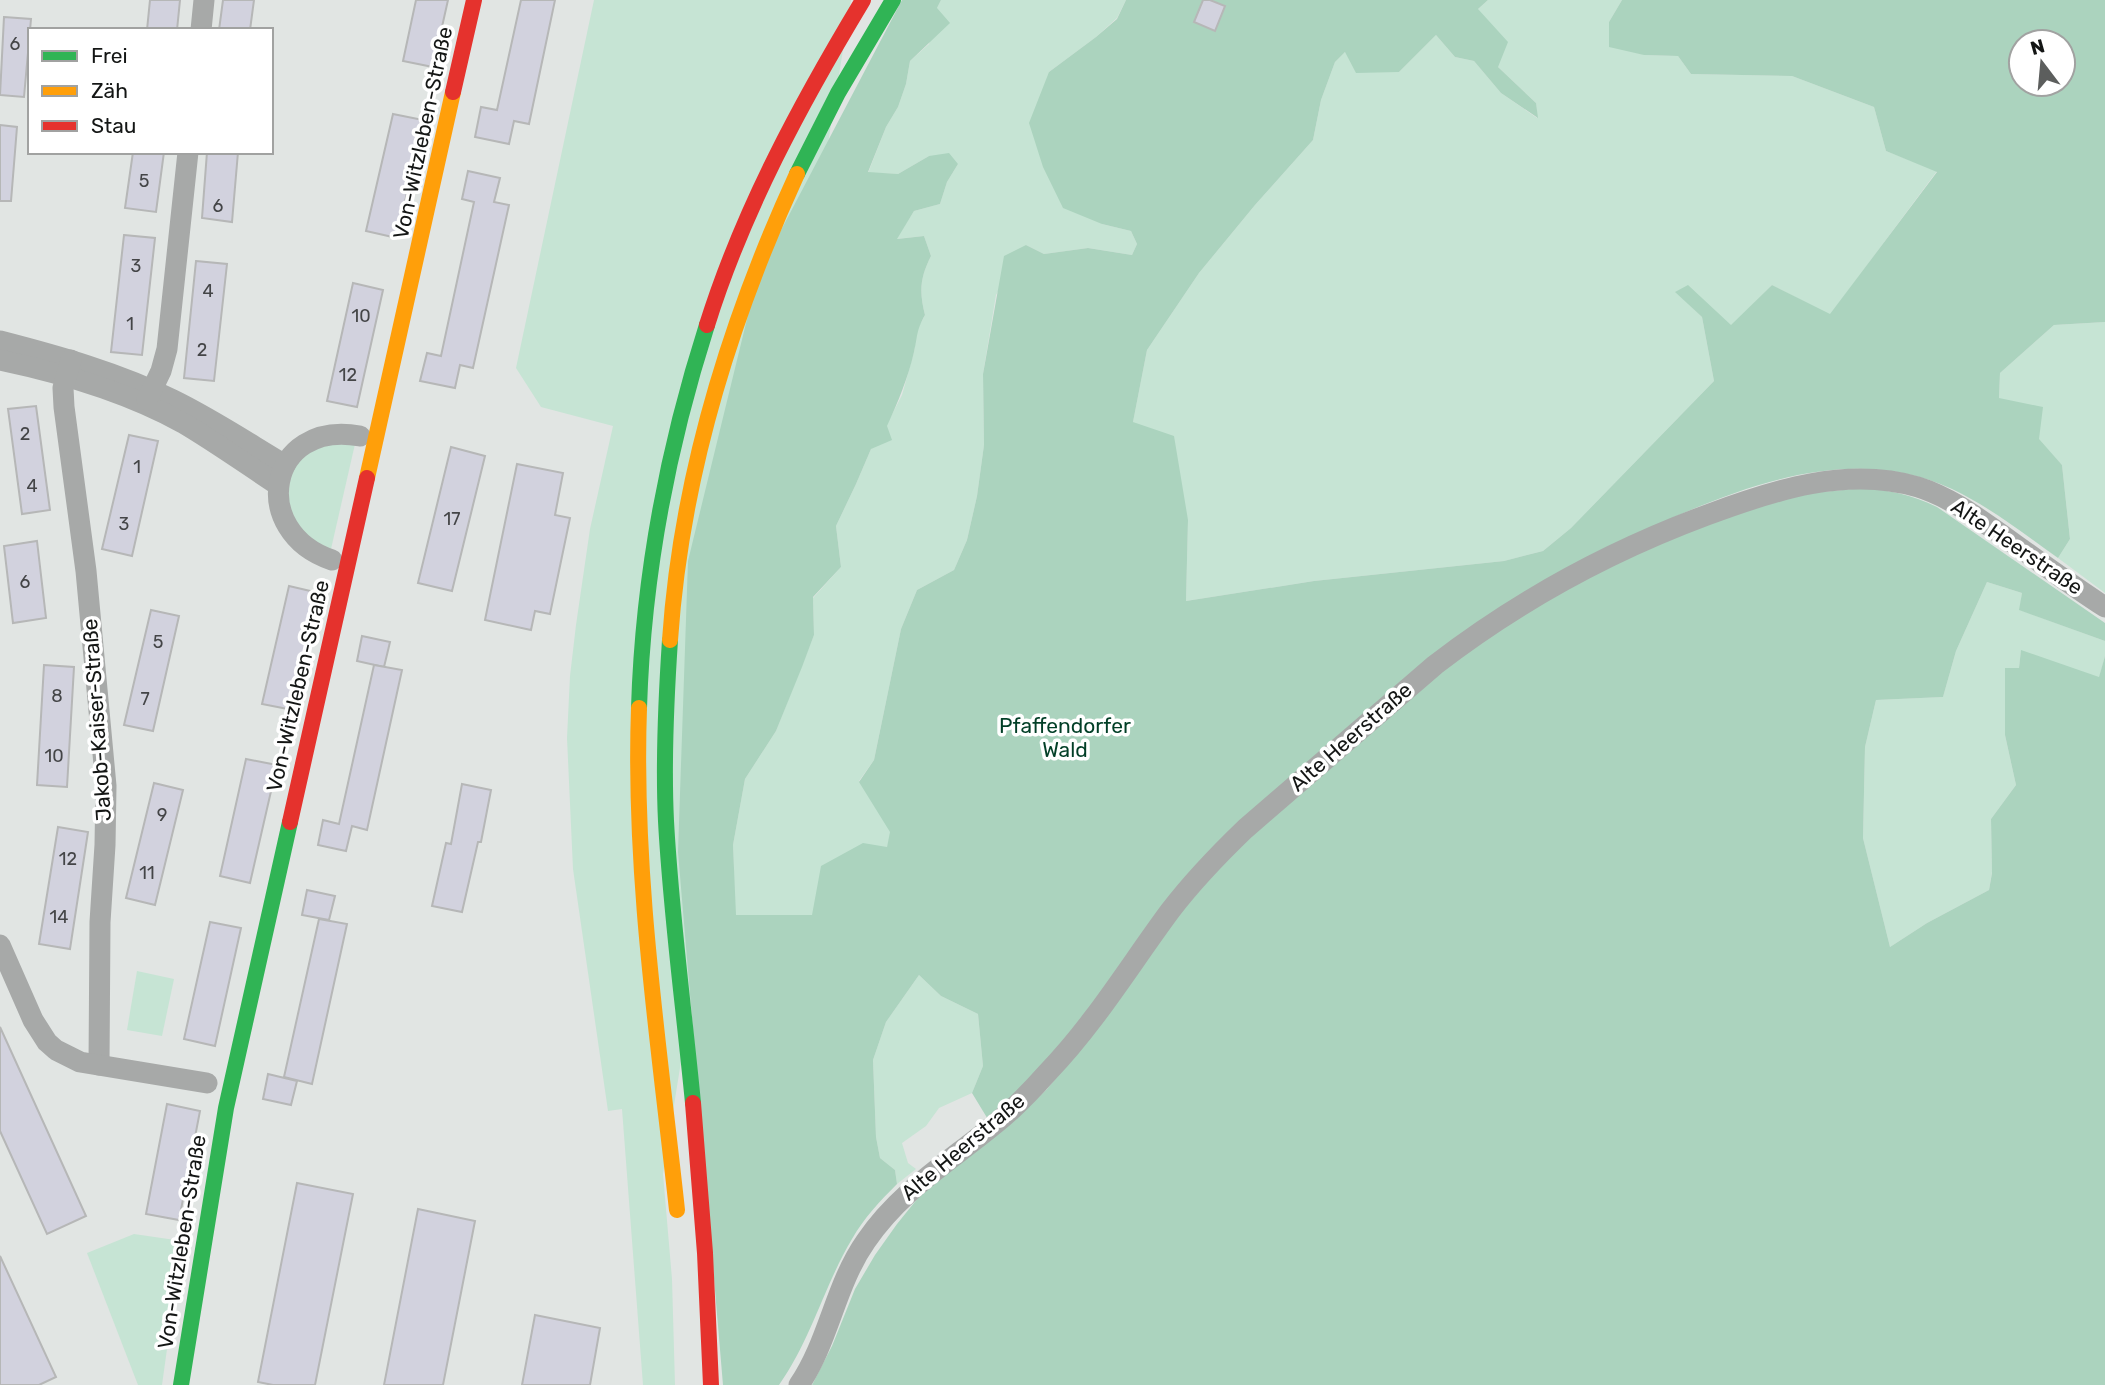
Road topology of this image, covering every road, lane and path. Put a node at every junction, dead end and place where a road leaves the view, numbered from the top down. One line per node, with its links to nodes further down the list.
1 (204, 0): 5 (street)
2 (474, 0): 19 (main road, Von-Witzleben-Straße)
3 (863, 0): 18 (main road)
4 (893, 0): 20 (main road)
5 (201, 28)
6 (188, 154): 10 (street)
7 (0, 341): 9 (street)
8 (0, 360): 9 (street)
9 (68, 369): 10 (street); 16 (street, Jakob-Kaiser-Straße)
10 (148, 397): 12 (street)
11 (360, 436): 12 (street)
12 (281, 475): 13 (street)
13 (332, 560)
14 (2105, 607): 21 (street, Alte Heerstraße)
15 (0, 945): 16 (street)
16 (99, 1065): 17 (street)
17 (207, 1083)
18 (678, 1224)
19 (181, 1385)
20 (711, 1385)
21 (799, 1385)

